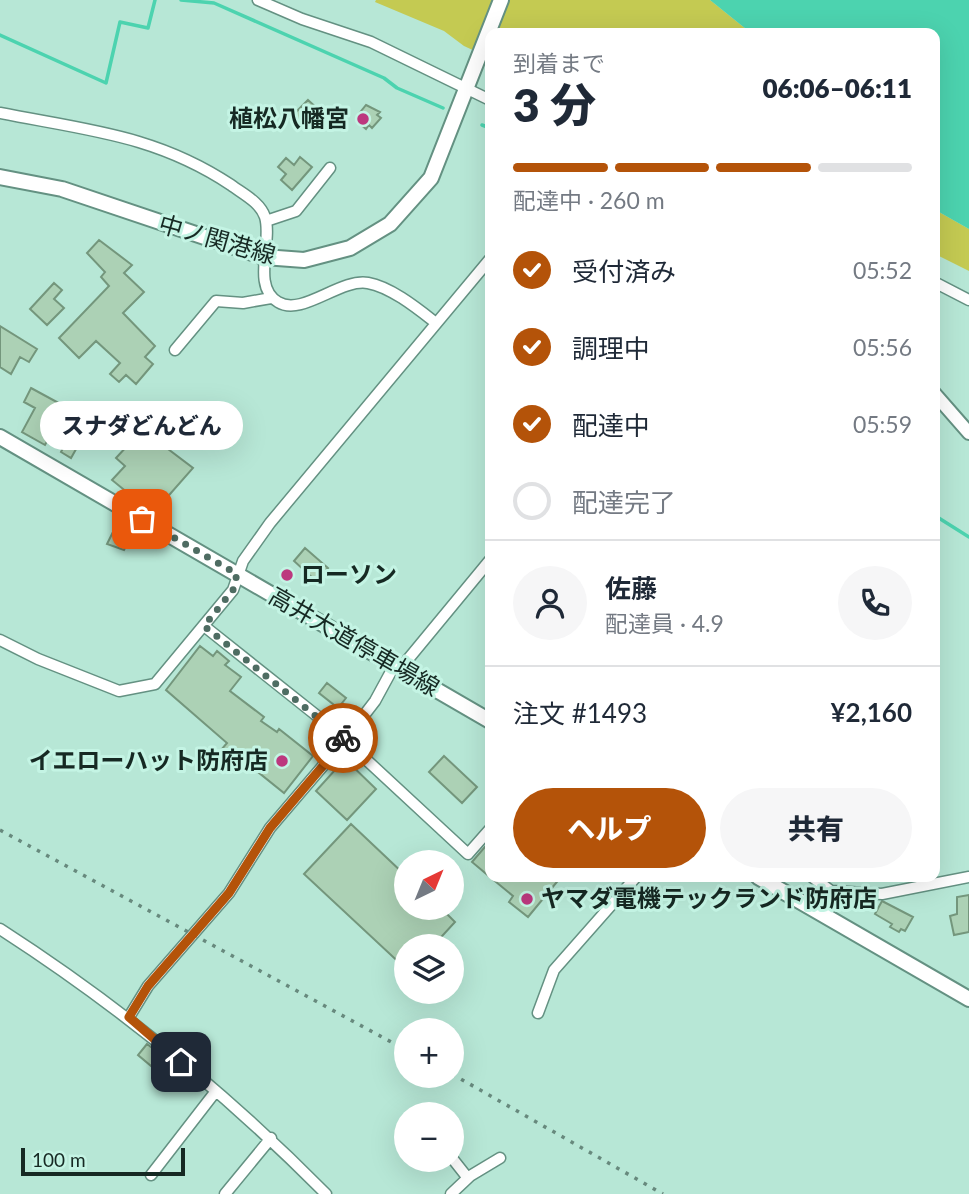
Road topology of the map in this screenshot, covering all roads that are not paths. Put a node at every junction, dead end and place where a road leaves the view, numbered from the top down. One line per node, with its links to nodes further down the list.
1 (258, 0): 5 (street)
2 (501, 0): 3 (main road, 中ノ関港線)
3 (490, 28)
4 (485, 41): 5 (main road, 中ノ関港線)
5 (468, 90): 6 (street); 11 (main road, 中ノ関港線)
6 (485, 98)
7 (0, 113): 10 (street)
8 (330, 168): 10 (street)
9 (0, 177): 11 (main road, 中ノ関港線)
10 (266, 221): 11 (street)
11 (264, 257): 14 (street)
12 (485, 265): 16 (street)
13 (940, 285): 15 (street)
14 (271, 298): 16 (street); 17 (street)
15 (969, 300)
16 (436, 323): 22 (street)
17 (175, 350)
18 (940, 400): 19 (street)
19 (969, 433)
20 (0, 437): 22 (main road, 高井大道停車場線)
21 (485, 566): 25 (street)
22 (237, 574): 23 (street); 25 (main road, 高井大道停車場線)
23 (204, 626): 24 (street); 27 (street)
24 (0, 640)
25 (397, 668): 26 (main road, 高井大道停車場線); 27 (street)
26 (485, 718)
27 (345, 740): 28 (street); 36 (street)
28 (485, 835)
29 (969, 877): 32 (street)
30 (632, 882): 35 (street)
31 (767, 882): 34 (main road)
32 (819, 882)
33 (0, 929): 36 (street)
34 (969, 999)
35 (538, 1013)
36 (129, 1017): 37 (street)
37 (216, 1091): 38 (street); 41 (street)
38 (271, 1138): 43 (street); 44 (street)
39 (500, 1158): 42 (street)
40 (463, 1172): 42 (street)
41 (151, 1175)
42 (467, 1177): 45 (street)
43 (225, 1194)
44 (326, 1194)
45 (450, 1194)

